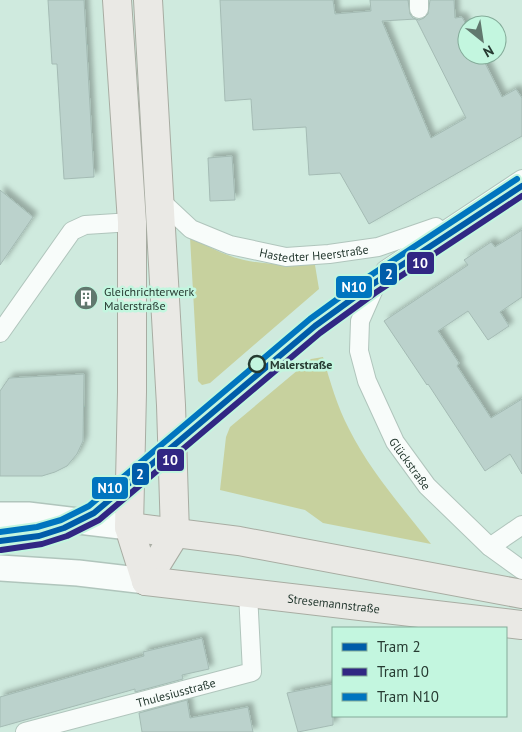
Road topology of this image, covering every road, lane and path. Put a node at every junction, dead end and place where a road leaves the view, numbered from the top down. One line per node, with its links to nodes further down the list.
1 (117, 0): 6 (main road)
2 (148, 0): 4 (main road)
3 (522, 180): 5 (street, Hastedter Heerstraße)
4 (160, 200): 5 (street, Hastedter Heerstraße); 12 (main road)
5 (475, 210): 7 (street, Hastedter Heerstraße)
6 (132, 222): 8 (street); 11 (main road)
7 (360, 321): 13 (street, Glückstraße)
8 (0, 333)
9 (0, 515): 11 (main road)
10 (522, 525): 13 (street)
11 (129, 527): 12 (main road); 16 (main road)
12 (175, 534): 16 (main road); 18 (main road)
13 (490, 547): 15 (street, Glückstraße)
14 (0, 568): 16 (main road)
15 (522, 570)
16 (146, 581): 17 (main road, Stresemannstraße)
17 (248, 593): 19 (main road, Stresemannstraße); 20 (street, Thulesiusstraße)
18 (522, 594)
19 (522, 626)
20 (24, 732)

